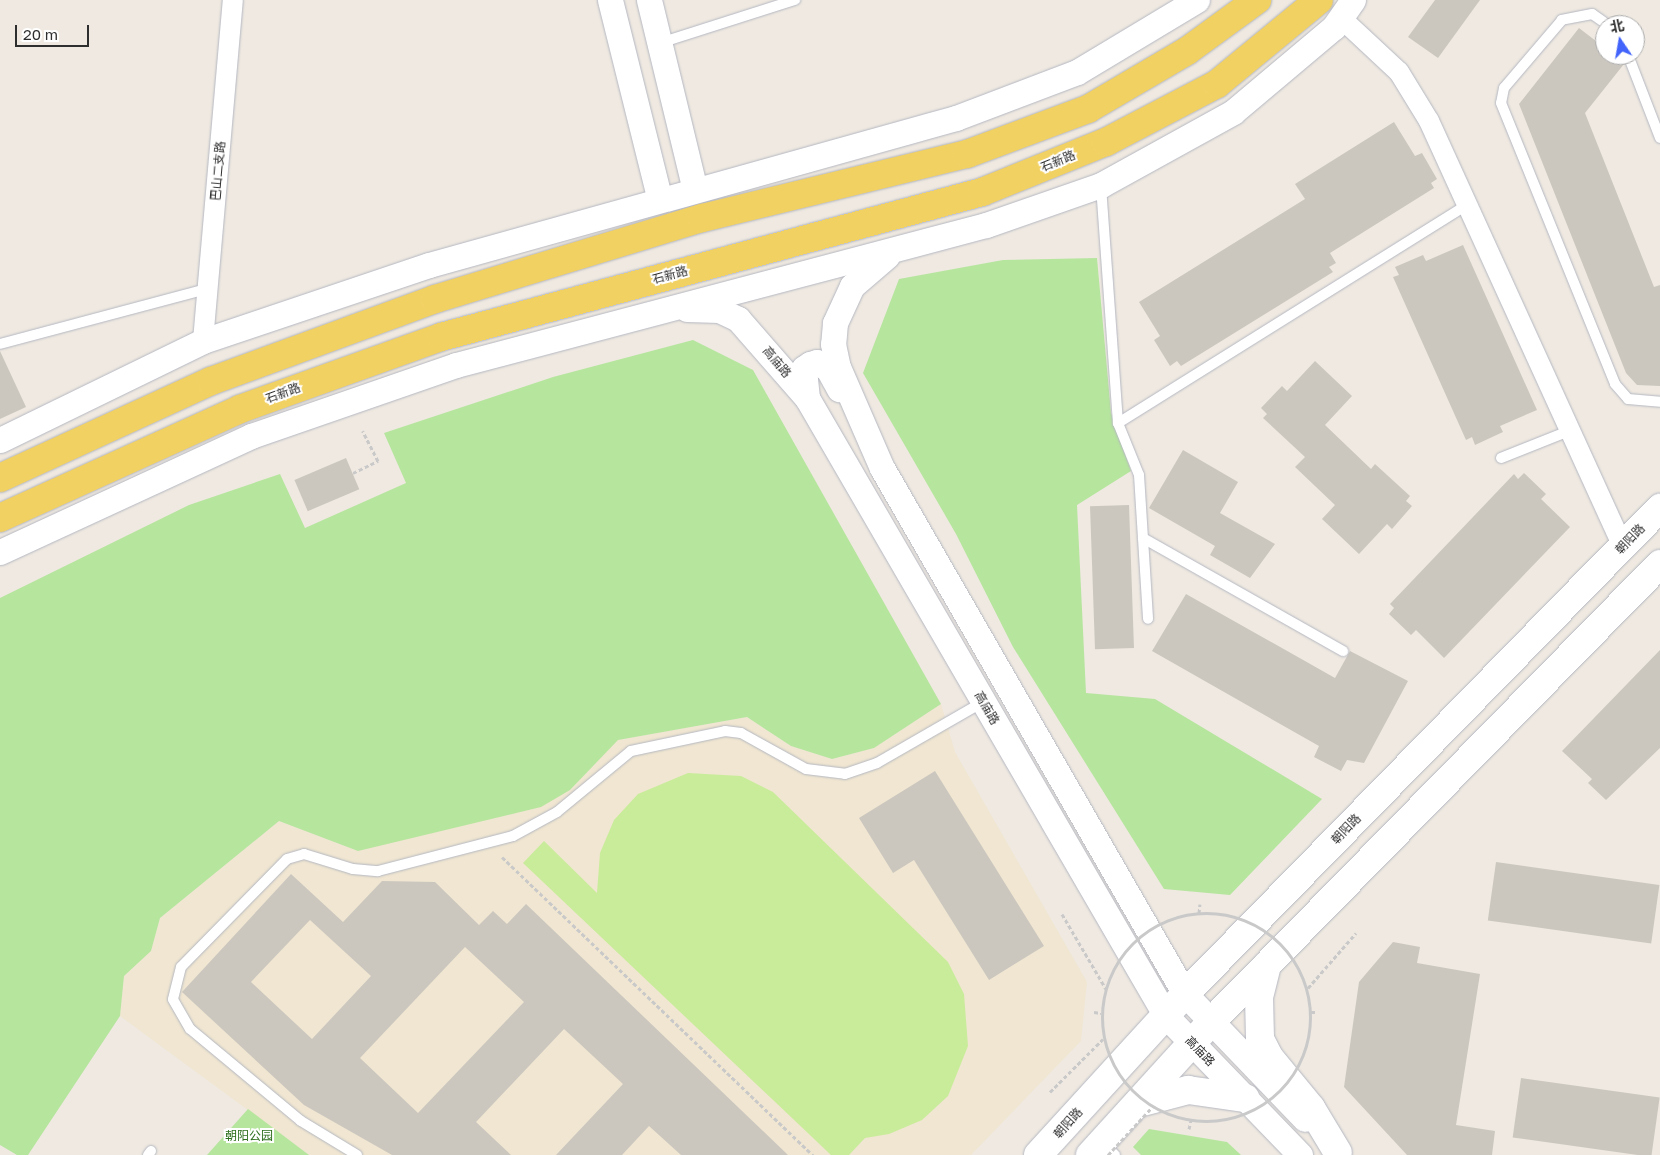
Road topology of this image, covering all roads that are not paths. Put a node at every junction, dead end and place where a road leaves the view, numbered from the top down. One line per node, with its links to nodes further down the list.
1 (233, 0): 18 (street, 巴山二支路)
2 (610, 0): 15 (street)
3 (649, 0): 10 (street)
4 (796, 0): 10 (lane)
5 (1198, 0): 14 (street)
6 (1257, 0): 29 (main road)
7 (1319, 0): 31 (main road, 石新路)
8 (1347, 9): 13 (street); 16 (street)
9 (1595, 16): 23 (lane)
10 (659, 43): 14 (street)
11 (1632, 65): 12 (lane)
12 (1660, 138)
13 (1101, 184): 17 (street); 24 (lane)
14 (695, 190): 15 (street)
15 (660, 200): 21 (street)
16 (1467, 205): 24 (lane); 25 (street)
17 (898, 248): 19 (street); 28 (street)
18 (207, 289): 20 (lane); 21 (street, 巴山二支路)
19 (654, 310): 22 (street, 高庙路); 34 (street)
20 (1, 340)
21 (203, 341): 26 (street)
22 (807, 398): 28 (street); 38 (street, 高庙路)
23 (1660, 402)
24 (1118, 423): 32 (lane)
25 (1569, 431): 27 (lane); 33 (street)
26 (0, 440)
27 (1501, 458)
28 (882, 468): 40 (street)
29 (0, 478)
30 (1660, 508): 33 (main road, 朝阳路)
31 (0, 518)
32 (1143, 538): 36 (lane); 37 (lane)
33 (1623, 546): 40 (main road, 朝阳路)
34 (0, 552)
35 (1660, 564): 39 (main road)
36 (1148, 619)
37 (1343, 651)
38 (983, 702): 41 (street, 高庙路); 48 (lane)
39 (1267, 964): 42 (main road); 47 (main road)
40 (1185, 994): 41 (main road, 朝阳路); 42 (street)
41 (1166, 1016): 43 (street, 高庙路); 49 (main road, 朝阳路)
42 (1212, 1021): 43 (main road); 47 (street)
43 (1192, 1043): 44 (street, 高庙路); 45 (main road)
44 (1245, 1098): 45 (main road); 50 (street, 高庙路)
45 (1145, 1105): 46 (main road)
46 (1104, 1152)
47 (1339, 1154)
48 (357, 1155)
49 (1038, 1155)
50 (1300, 1155)

